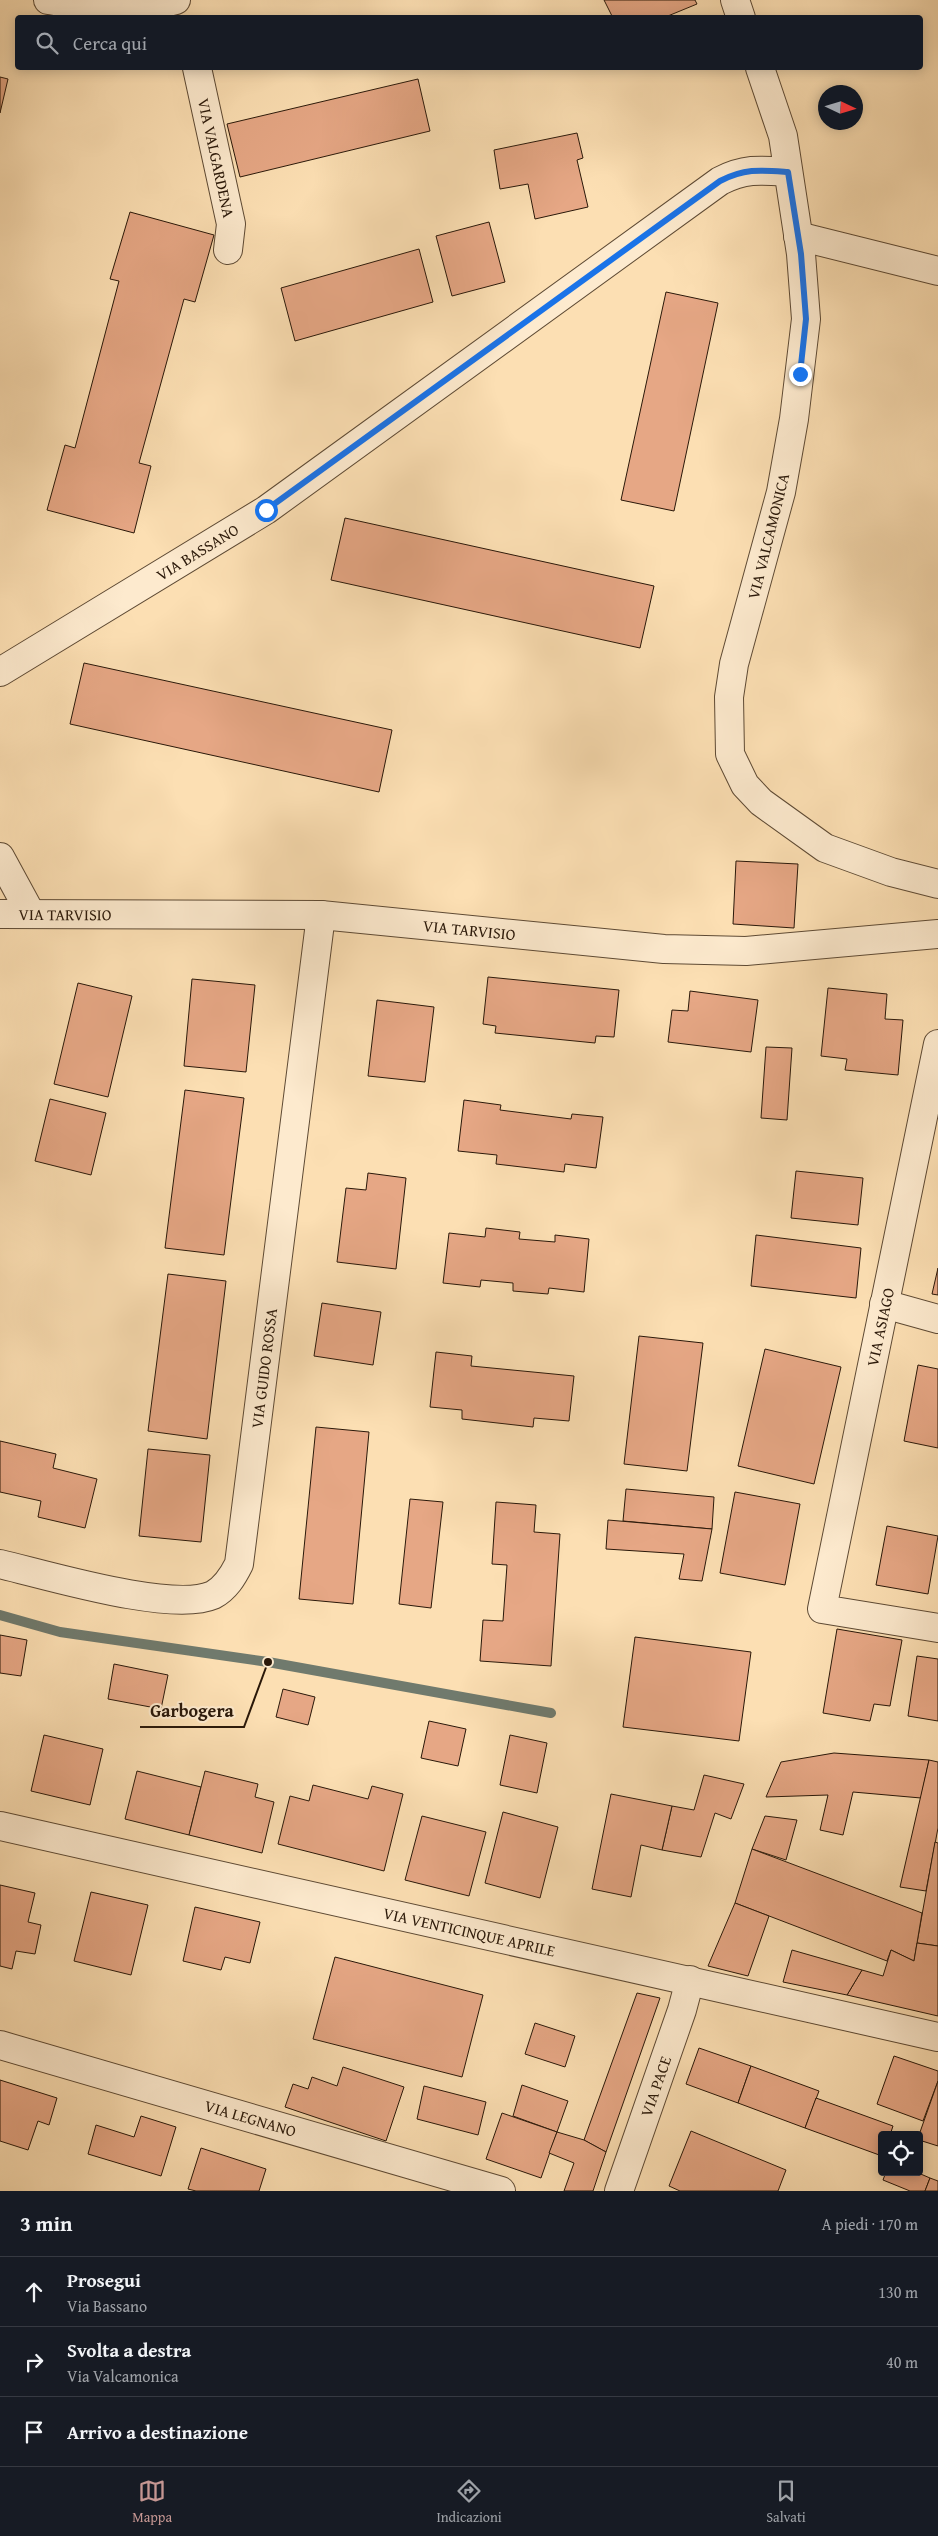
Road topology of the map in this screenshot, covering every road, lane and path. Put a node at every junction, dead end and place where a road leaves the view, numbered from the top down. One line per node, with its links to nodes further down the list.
1 (48, 0): 2 (street)
2 (176, 0)
3 (182, 0): 5 (street)
4 (735, 0): 6 (street)
5 (185, 15)
6 (740, 15)
7 (197, 70): 11 (street, VIA VALGARDENA)
8 (761, 70): 9 (street, VIA VALCAMONICA)
9 (788, 172): 10 (street, VIA VALCAMONICA); 13 (street, VIA BASSANO)
10 (798, 236): 12 (street); 15 (street, VIA VALCAMONICA)
11 (228, 250)
12 (938, 271)
13 (0, 672)
14 (0, 857): 17 (street)
15 (938, 884)
16 (0, 914): 17 (street, VIA TARVISIO)
17 (31, 914): 18 (street, VIA TARVISIO)
18 (321, 915): 19 (street, VIA TARVISIO); 23 (street, VIA GUIDO ROSSA)
19 (938, 934)
20 (938, 1044): 21 (street, VIA ASIAGO)
21 (884, 1304): 22 (street); 24 (street, VIA ASIAGO)
22 (938, 1318)
23 (0, 1564)
24 (938, 1628)
25 (0, 1826): 26 (street, VIA VENTICINQUE APRILE)
26 (690, 1980): 27 (street, VIA VENTICINQUE APRILE); 30 (street, VIA PACE)
27 (938, 2037)
28 (0, 2045): 29 (street, VIA LEGNANO)
29 (501, 2191)
30 (619, 2191)

